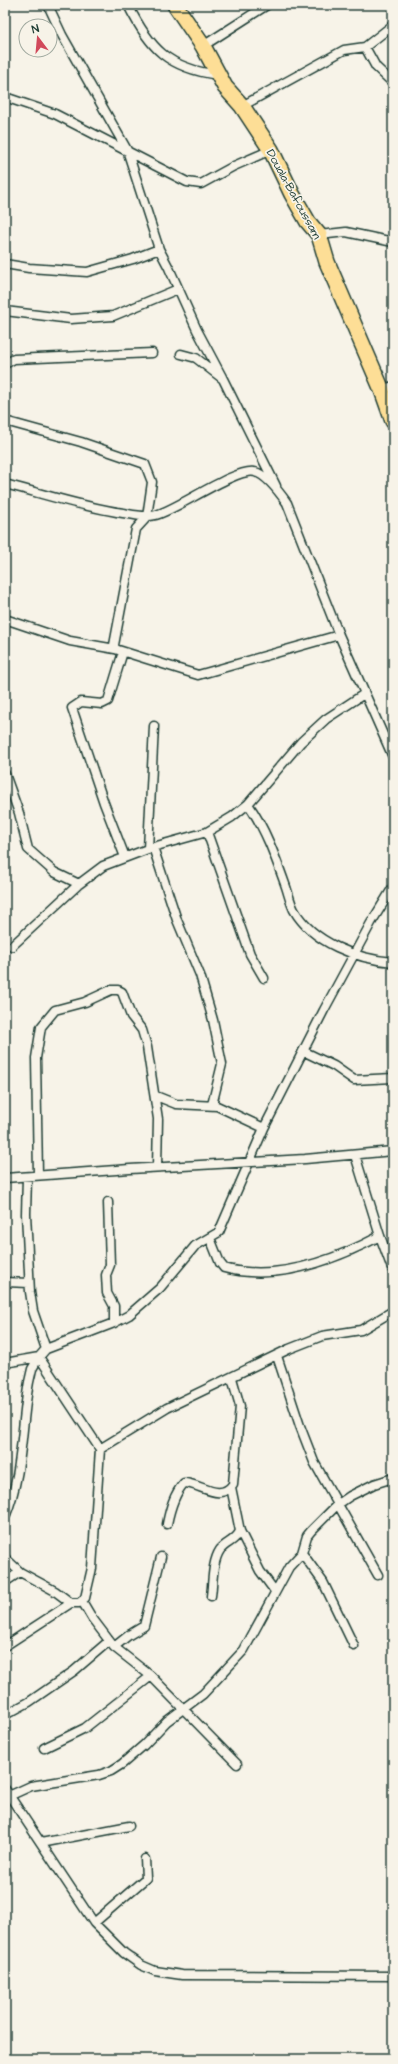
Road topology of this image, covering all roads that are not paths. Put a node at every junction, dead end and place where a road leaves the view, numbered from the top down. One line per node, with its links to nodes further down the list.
1 (48, 5): 12 (street)
2 (128, 5): 8 (street)
3 (175, 5): 6 (highway, Douala-Bafoussam)
4 (266, 5): 6 (street)
5 (393, 25): 7 (street)
6 (203, 46): 8 (highway, Douala-Bafoussam)
7 (365, 47): 9 (street); 11 (street)
8 (218, 75): 11 (highway, Douala-Bafoussam)
9 (393, 83)
10 (5, 98): 12 (street)
11 (242, 106): 13 (highway, Douala-Bafoussam)
12 (127, 150): 13 (street); 16 (street)
13 (271, 150): 14 (highway, Douala-Bafoussam)
14 (319, 235): 15 (street); 24 (highway, Douala-Bafoussam)
15 (393, 242)
16 (159, 249): 17 (street); 18 (street)
17 (5, 264)
18 (178, 289): 19 (street); 23 (street)
19 (5, 311)
20 (152, 353): 22 (street)
21 (181, 354): 23 (street)
22 (5, 364)
23 (223, 379): 28 (street)
24 (388, 388): 26 (highway, Douala-Bafoussam)
25 (5, 421): 29 (street)
26 (393, 421)
27 (5, 484): 29 (street)
28 (276, 488): 29 (street); 31 (street)
29 (147, 517): 32 (street)
30 (5, 619): 32 (street)
31 (339, 635): 32 (street); 34 (street)
32 (115, 648)
33 (122, 655): 41 (street)
34 (364, 694): 36 (street); 38 (street)
35 (154, 726): 40 (street)
36 (393, 757)
37 (5, 774): 42 (street)
38 (248, 804): 39 (street); 45 (street)
39 (207, 832): 40 (street); 47 (street)
40 (150, 848): 41 (street); 51 (street)
41 (125, 857): 42 (street)
42 (79, 884): 44 (street)
43 (393, 887): 45 (street)
44 (12, 946)
45 (355, 954): 46 (street); 48 (street)
46 (393, 962)
47 (264, 978)
48 (303, 1051): 49 (street); 52 (street)
49 (393, 1078)
50 (156, 1096): 51 (street); 56 (street); 57 (street)
51 (212, 1105): 52 (street)
52 (264, 1128): 55 (street)
53 (393, 1151): 54 (street)
54 (355, 1154): 55 (street); 61 (street)
55 (250, 1162): 56 (street); 62 (street)
56 (157, 1167): 57 (street)
57 (38, 1175): 58 (street)
58 (27, 1177): 59 (street); 65 (street)
59 (5, 1178)
60 (108, 1202): 67 (street)
61 (380, 1236): 62 (street); 63 (street)
62 (210, 1238): 67 (street)
63 (393, 1271)
64 (5, 1282): 65 (street)
65 (29, 1283): 68 (street)
66 (393, 1311): 69 (street)
67 (114, 1323): 68 (street)
68 (46, 1350): 70 (street)
69 (277, 1356): 72 (street); 76 (street)
70 (39, 1357): 71 (street); 73 (street); 77 (street)
71 (5, 1363)
72 (232, 1378): 73 (street); 75 (street)
73 (100, 1449): 88 (street)
74 (393, 1478): 76 (street)
75 (230, 1488): 78 (street); 79 (street)
76 (337, 1505): 80 (street); 84 (street)
77 (5, 1517)
78 (167, 1524)
79 (240, 1531): 86 (street); 87 (street)
80 (302, 1554): 86 (street); 92 (street)
81 (161, 1557): 90 (street)
82 (5, 1558): 83 (street)
83 (20, 1572): 85 (street); 89 (street)
84 (378, 1575)
85 (5, 1582)
86 (274, 1590): 94 (street)
87 (211, 1596)
88 (82, 1601): 89 (street); 90 (street)
89 (70, 1602): 91 (street)
90 (112, 1644): 93 (street); 95 (street)
91 (5, 1646)
92 (354, 1646)
93 (151, 1676): 94 (street); 96 (street)
94 (184, 1710): 97 (street); 98 (street)
95 (5, 1715)
96 (44, 1748)
97 (237, 1764)
98 (7, 1792): 100 (street)
99 (129, 1826): 100 (street)
100 (41, 1843): 102 (street)
101 (145, 1859): 102 (street)
102 (94, 1923): 103 (street)
103 (393, 1976)

